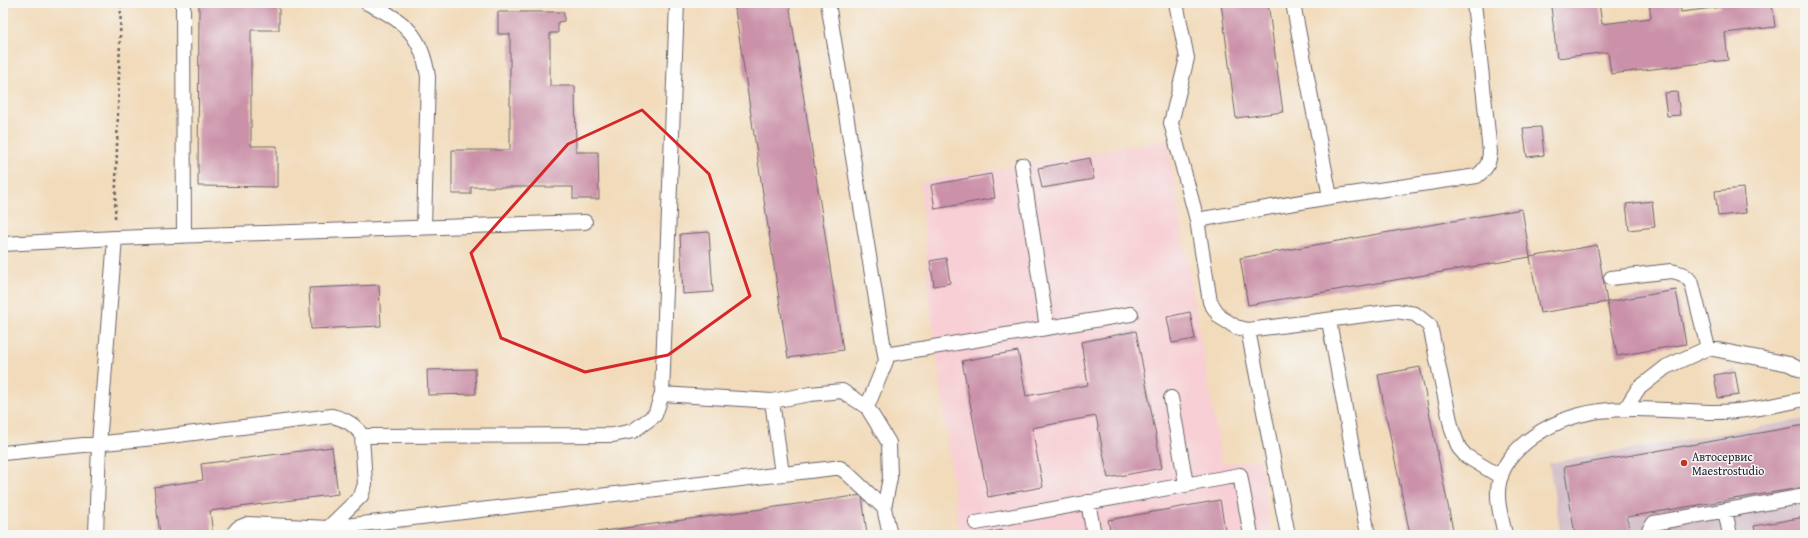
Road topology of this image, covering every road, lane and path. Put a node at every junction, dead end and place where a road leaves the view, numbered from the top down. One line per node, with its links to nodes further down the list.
1 (121, 3): 15 (path)
2 (183, 3): 14 (lane)
3 (367, 3): 13 (lane)
4 (678, 3): 25 (lane)
5 (828, 3): 23 (lane)
6 (1176, 3): 11 (lane)
7 (1293, 3): 10 (lane)
8 (1474, 3): 10 (lane)
9 (1022, 165): 20 (lane)
10 (1330, 197): 11 (lane)
11 (1197, 220): 21 (lane)
12 (586, 222): 13 (lane)
13 (424, 227): 14 (lane)
14 (184, 236): 15 (lane)
15 (115, 238): 16 (lane); 32 (lane)
16 (3, 244)
17 (1611, 278): 22 (lane)
18 (1131, 314): 20 (lane)
19 (1329, 321): 21 (lane); 35 (lane); 49 (lane)
20 (1047, 328): 23 (lane)
21 (1248, 330): 48 (lane)
22 (1708, 348): 24 (lane); 30 (lane)
23 (885, 355): 29 (lane)
24 (1805, 372)
25 (662, 394): 28 (lane); 31 (lane)
26 (1171, 398): 36 (lane)
27 (1805, 399): 30 (lane)
28 (772, 401): 29 (lane); 34 (lane)
29 (867, 407): 39 (lane)
30 (1626, 408): 35 (lane)
31 (362, 436): 32 (lane); 42 (lane)
32 (99, 444): 33 (lane); 43 (lane)
33 (3, 453)
34 (782, 474): 39 (lane); 42 (lane)
35 (1501, 477): 50 (lane)
36 (1186, 484): 38 (lane); 47 (lane)
37 (1805, 496): 40 (lane)
38 (1088, 502): 41 (lane); 46 (lane)
39 (884, 508): 45 (lane)
40 (1725, 510): 51 (lane); 52 (lane)
41 (976, 522)
42 (328, 528): 44 (lane)
43 (96, 535)
44 (232, 535)
45 (890, 535)
46 (1094, 535)
47 (1251, 535)
48 (1288, 535)
49 (1368, 535)
50 (1505, 535)
51 (1646, 535)
52 (1730, 535)

